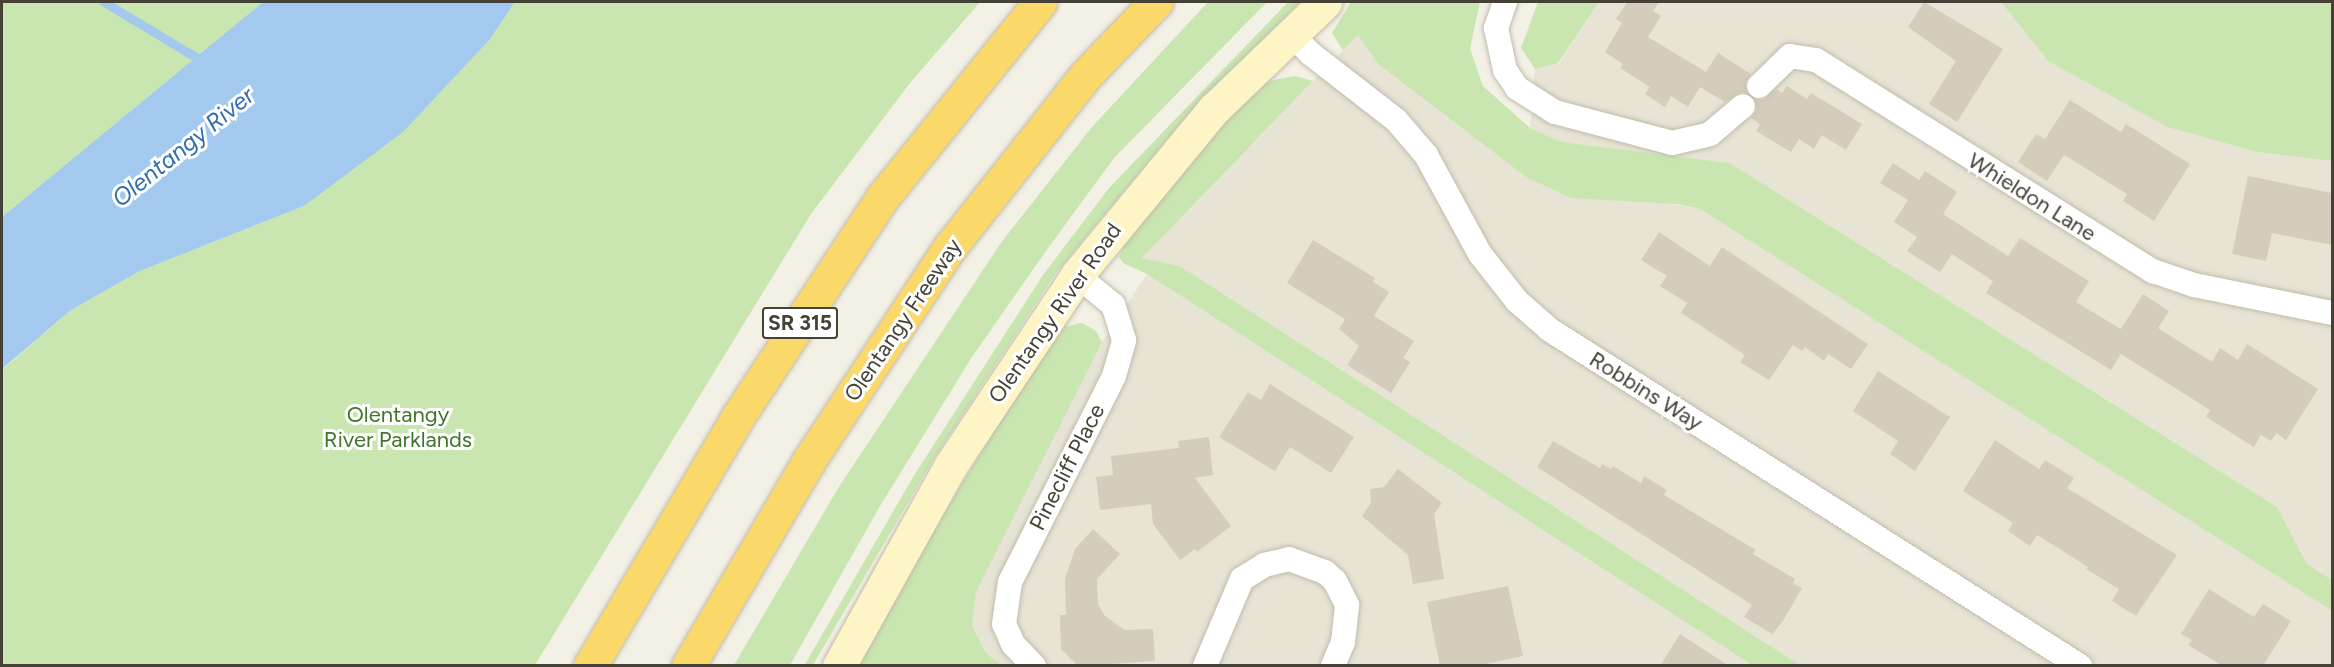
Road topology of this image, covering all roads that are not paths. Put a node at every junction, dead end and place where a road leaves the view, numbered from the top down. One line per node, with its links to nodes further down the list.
1 (1040, 2): 10 (highway, SR 315)
2 (1156, 2): 11 (highway, Olentangy Freeway)
3 (1325, 2): 5 (main road, Olentangy River Road)
4 (1505, 2): 7 (street)
5 (1290, 33): 8 (main road, Olentangy River Road); 16 (street, Robbins Way)
6 (1759, 86): 9 (street, Whieldon Lane)
7 (1743, 105)
8 (1077, 275): 12 (main road, Olentangy River Road); 13 (street, Pinecliff Place)
9 (2332, 313)
10 (590, 666)
11 (688, 666)
12 (839, 666)
13 (1034, 666)
14 (1205, 666): 15 (street)
15 (1334, 666)
16 (2080, 666)

